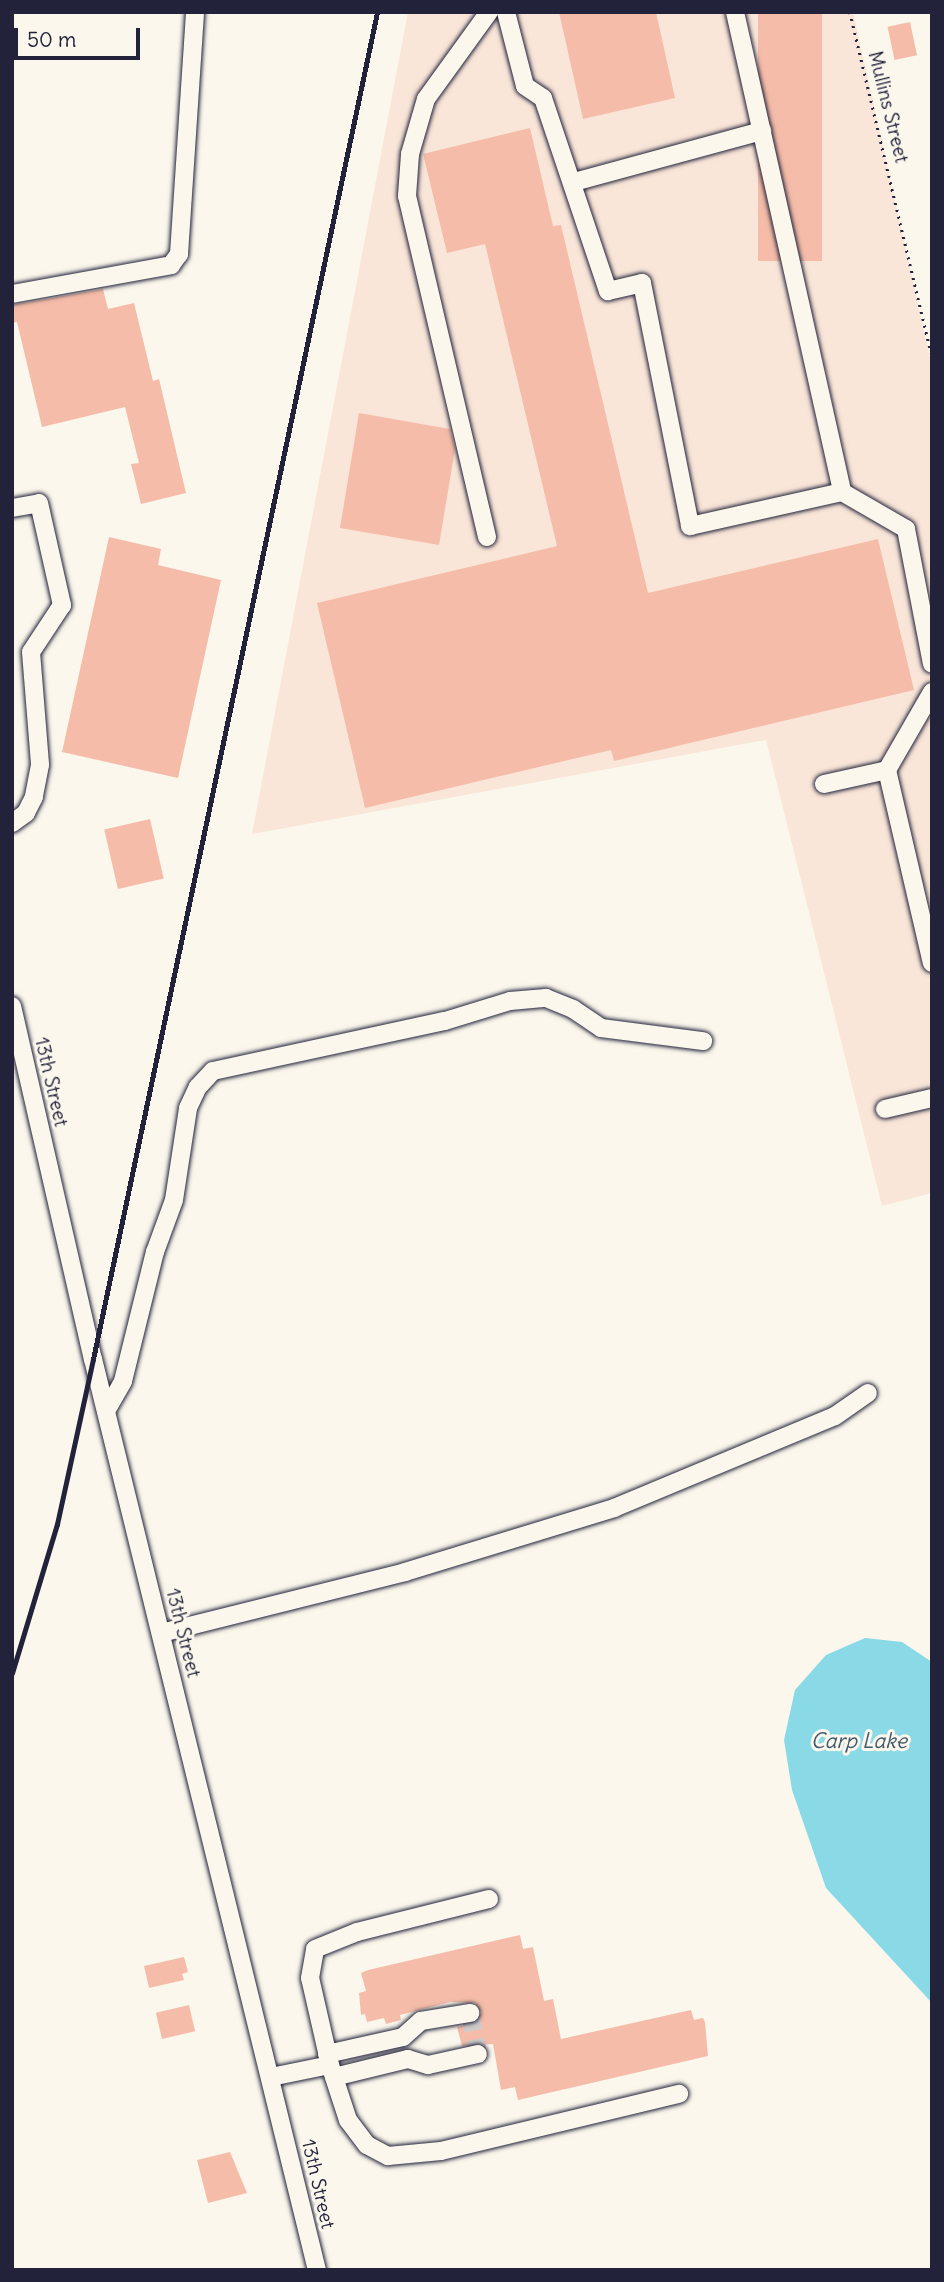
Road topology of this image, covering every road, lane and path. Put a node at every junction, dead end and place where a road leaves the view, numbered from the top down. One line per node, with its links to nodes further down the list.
1 (195, 12): 8 (street)
2 (489, 12): 12 (street)
3 (506, 12): 7 (street)
4 (735, 12): 6 (street)
5 (850, 12): 9 (path, Mullins Street)
6 (762, 131): 7 (street); 10 (street)
7 (574, 182): 10 (street)
8 (12, 294)
9 (931, 354)
10 (842, 492): 15 (street)
11 (12, 508): 13 (street)
12 (487, 537)
13 (31, 652): 14 (street); 19 (street)
14 (12, 657)
15 (932, 664)
16 (932, 692): 17 (street)
17 (887, 770): 18 (street); 20 (street)
18 (824, 784)
19 (12, 823)
20 (932, 963)
21 (12, 1006): 26 (street, 13th Street)
22 (703, 1041): 26 (street)
23 (932, 1098): 24 (street)
24 (885, 1109)
25 (868, 1394): 27 (street)
26 (106, 1411): 27 (street, 13th Street)
27 (161, 1633): 34 (street, 13th Street)
28 (489, 1899): 33 (street)
29 (470, 2013): 30 (street)
30 (404, 2037): 32 (street); 33 (street)
31 (478, 2054): 32 (street)
32 (408, 2059): 33 (street)
33 (330, 2065): 34 (street); 35 (street)
34 (271, 2077): 36 (street, 13th Street)
35 (680, 2094)
36 (317, 2270)

